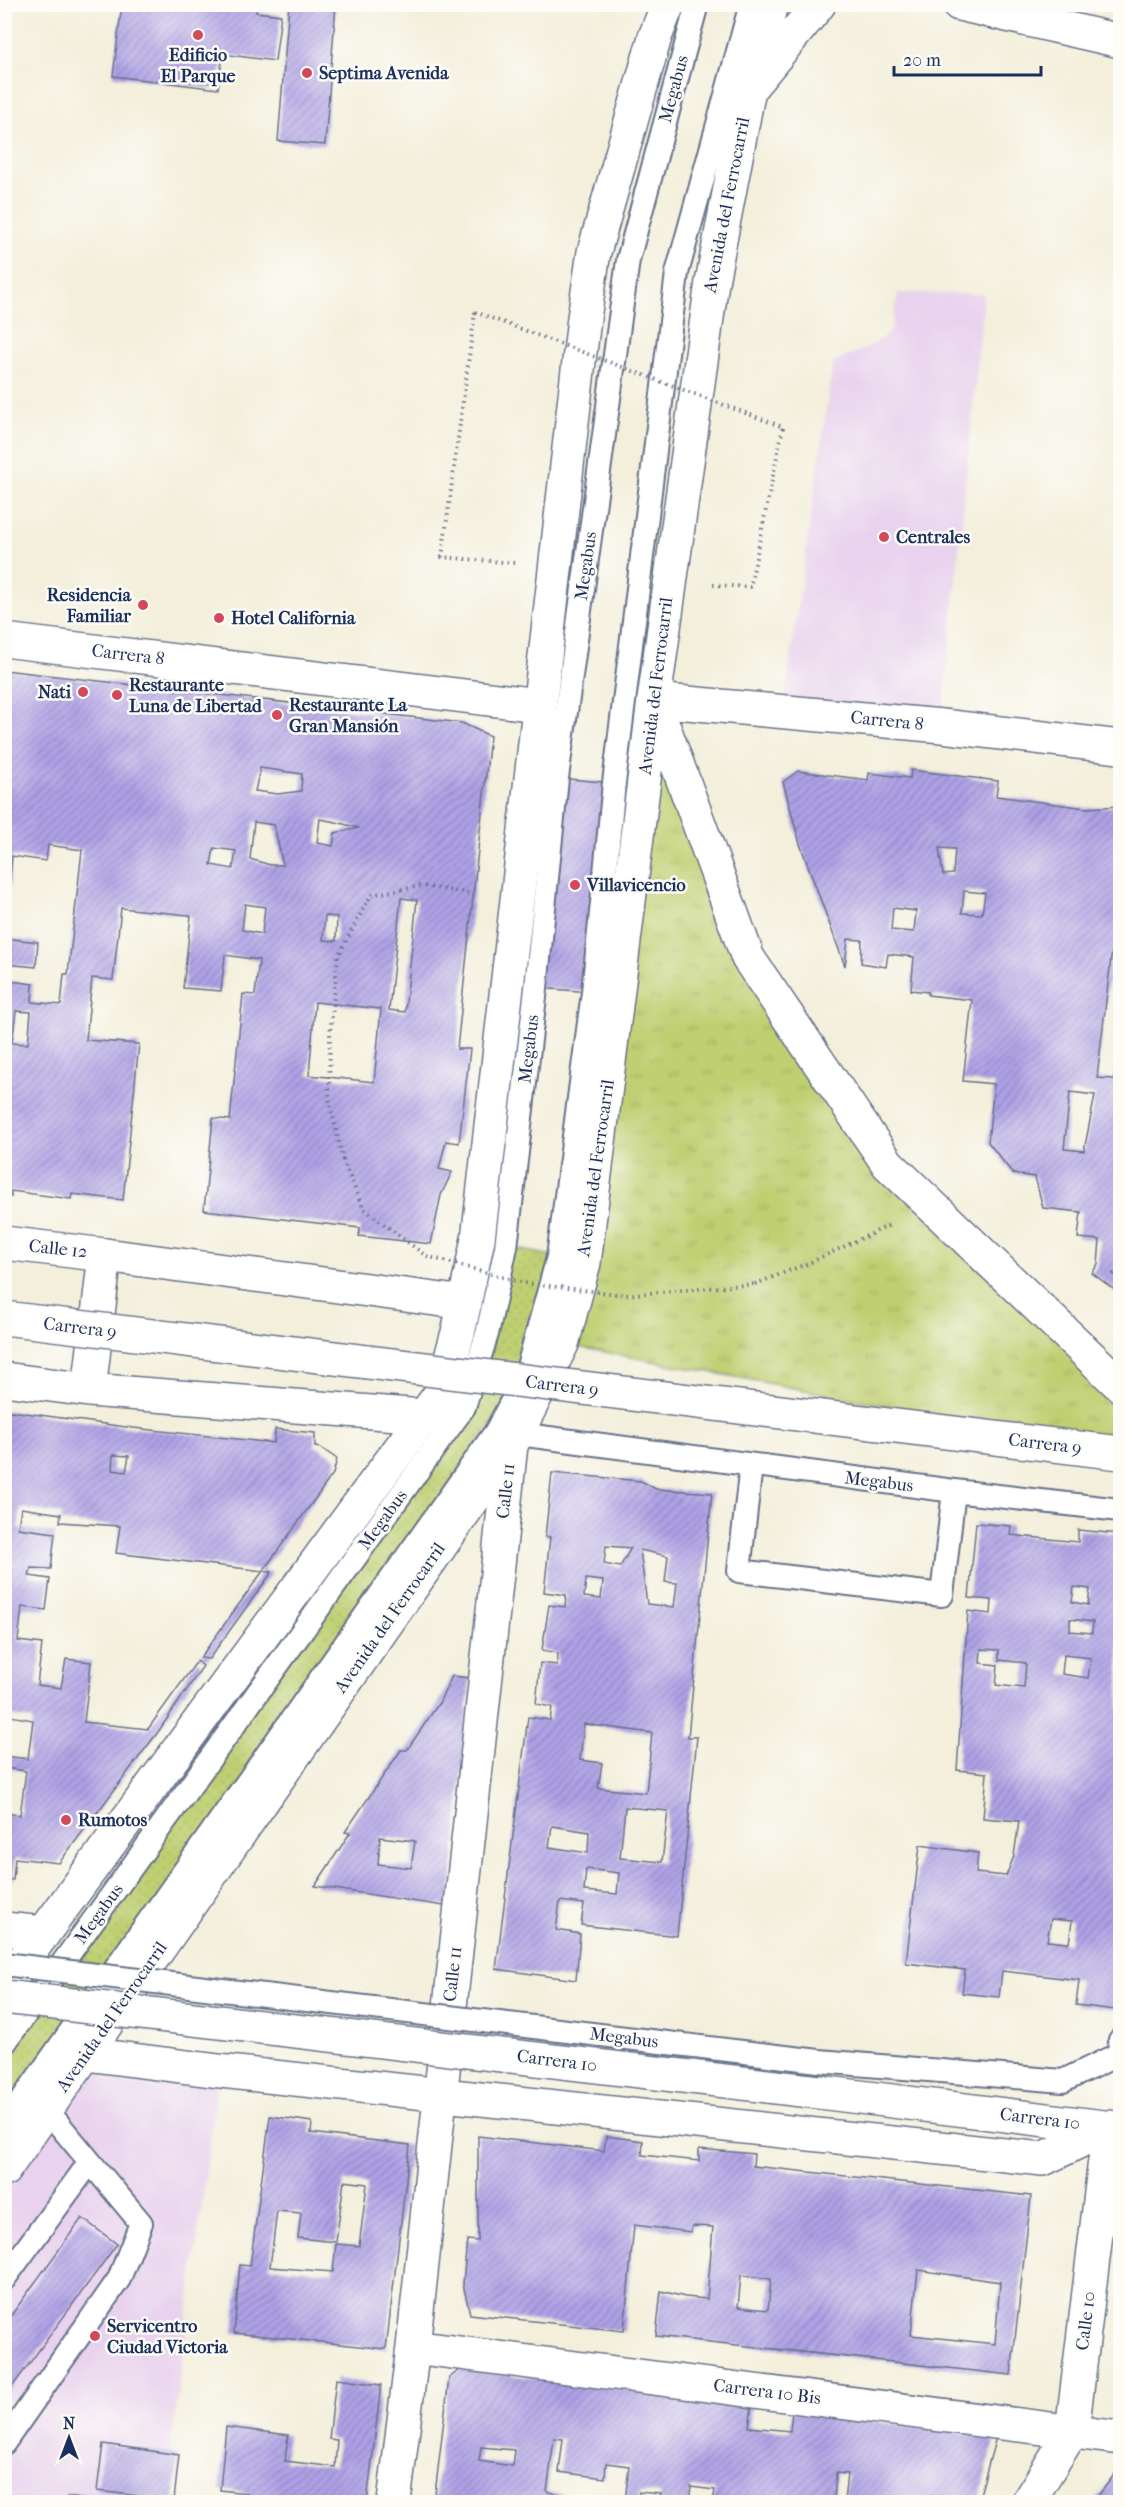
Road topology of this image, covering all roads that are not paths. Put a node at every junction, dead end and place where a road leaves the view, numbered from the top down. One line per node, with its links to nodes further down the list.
1 (668, 4): 11 (main road)
2 (698, 4): 32 (lane, Megabus)
3 (751, 4): 21 (lane)
4 (771, 4): 8 (main road, Avenida del Ferrocarril)
5 (819, 4): 8 (main road)
6 (959, 4): 7 (main road)
7 (1120, 41)
8 (749, 88): 10 (main road, Avenida del Ferrocarril)
9 (4, 640): 11 (main road, Carrera 8)
10 (654, 700): 12 (main road, Carrera 8); 18 (main road); 21 (main road, Avenida del Ferrocarril)
11 (538, 705): 15 (main road)
12 (1120, 747)
13 (4, 1244): 14 (main road, Calle 12)
14 (105, 1255): 15 (main road); 19 (main road, Calle 12)
15 (465, 1303): 20 (main road)
16 (4, 1318): 22 (main road, Carrera 9, bridge)
17 (4, 1379): 19 (main road)
18 (1120, 1385)
19 (89, 1390): 20 (main road)
20 (423, 1416): 27 (main road)
21 (508, 1436): 23 (lane, Megabus); 33 (main road, Avenida del Ferrocarril); 35 (main road, Calle 11); 37 (lane)
22 (1120, 1454)
23 (751, 1465): 24 (lane, Megabus); 24 (lane)
24 (954, 1491): 25 (lane, Megabus)
25 (1120, 1510)
26 (4, 1929): 27 (main road)
27 (44, 1933): 29 (main road)
28 (4, 1964): 34 (lane, Megabus, bridge)
29 (4, 1987)
30 (4, 1997): 34 (main road, Carrera 10, bridge)
31 (1120, 2040): 34 (lane, Megabus)
32 (4, 2044)
33 (86, 2054): 35 (main road, Carrera 10); 36 (main road, Avenida del Ferrocarril)
34 (819, 2076): 38 (main road, Carrera 10)
35 (440, 2094): 38 (main road, Carrera 10); 42 (main road, Calle 11)
36 (47, 2110): 39 (lane); 40 (main road, Avenida del Ferrocarril)
37 (4, 2125)
38 (1115, 2128): 43 (main road, Calle 10)
39 (90, 2162): 41 (lane); 45 (lane)
40 (4, 2170)
41 (4, 2279)
42 (413, 2347): 43 (main road, Carrera 10 Bis); 46 (main road, Calle 11)
43 (1072, 2431): 44 (main road, Carrera 10 Bis); 47 (main road, Calle 10)
44 (1120, 2438)
45 (4, 2443)
46 (393, 2502)
47 (1028, 2502)

